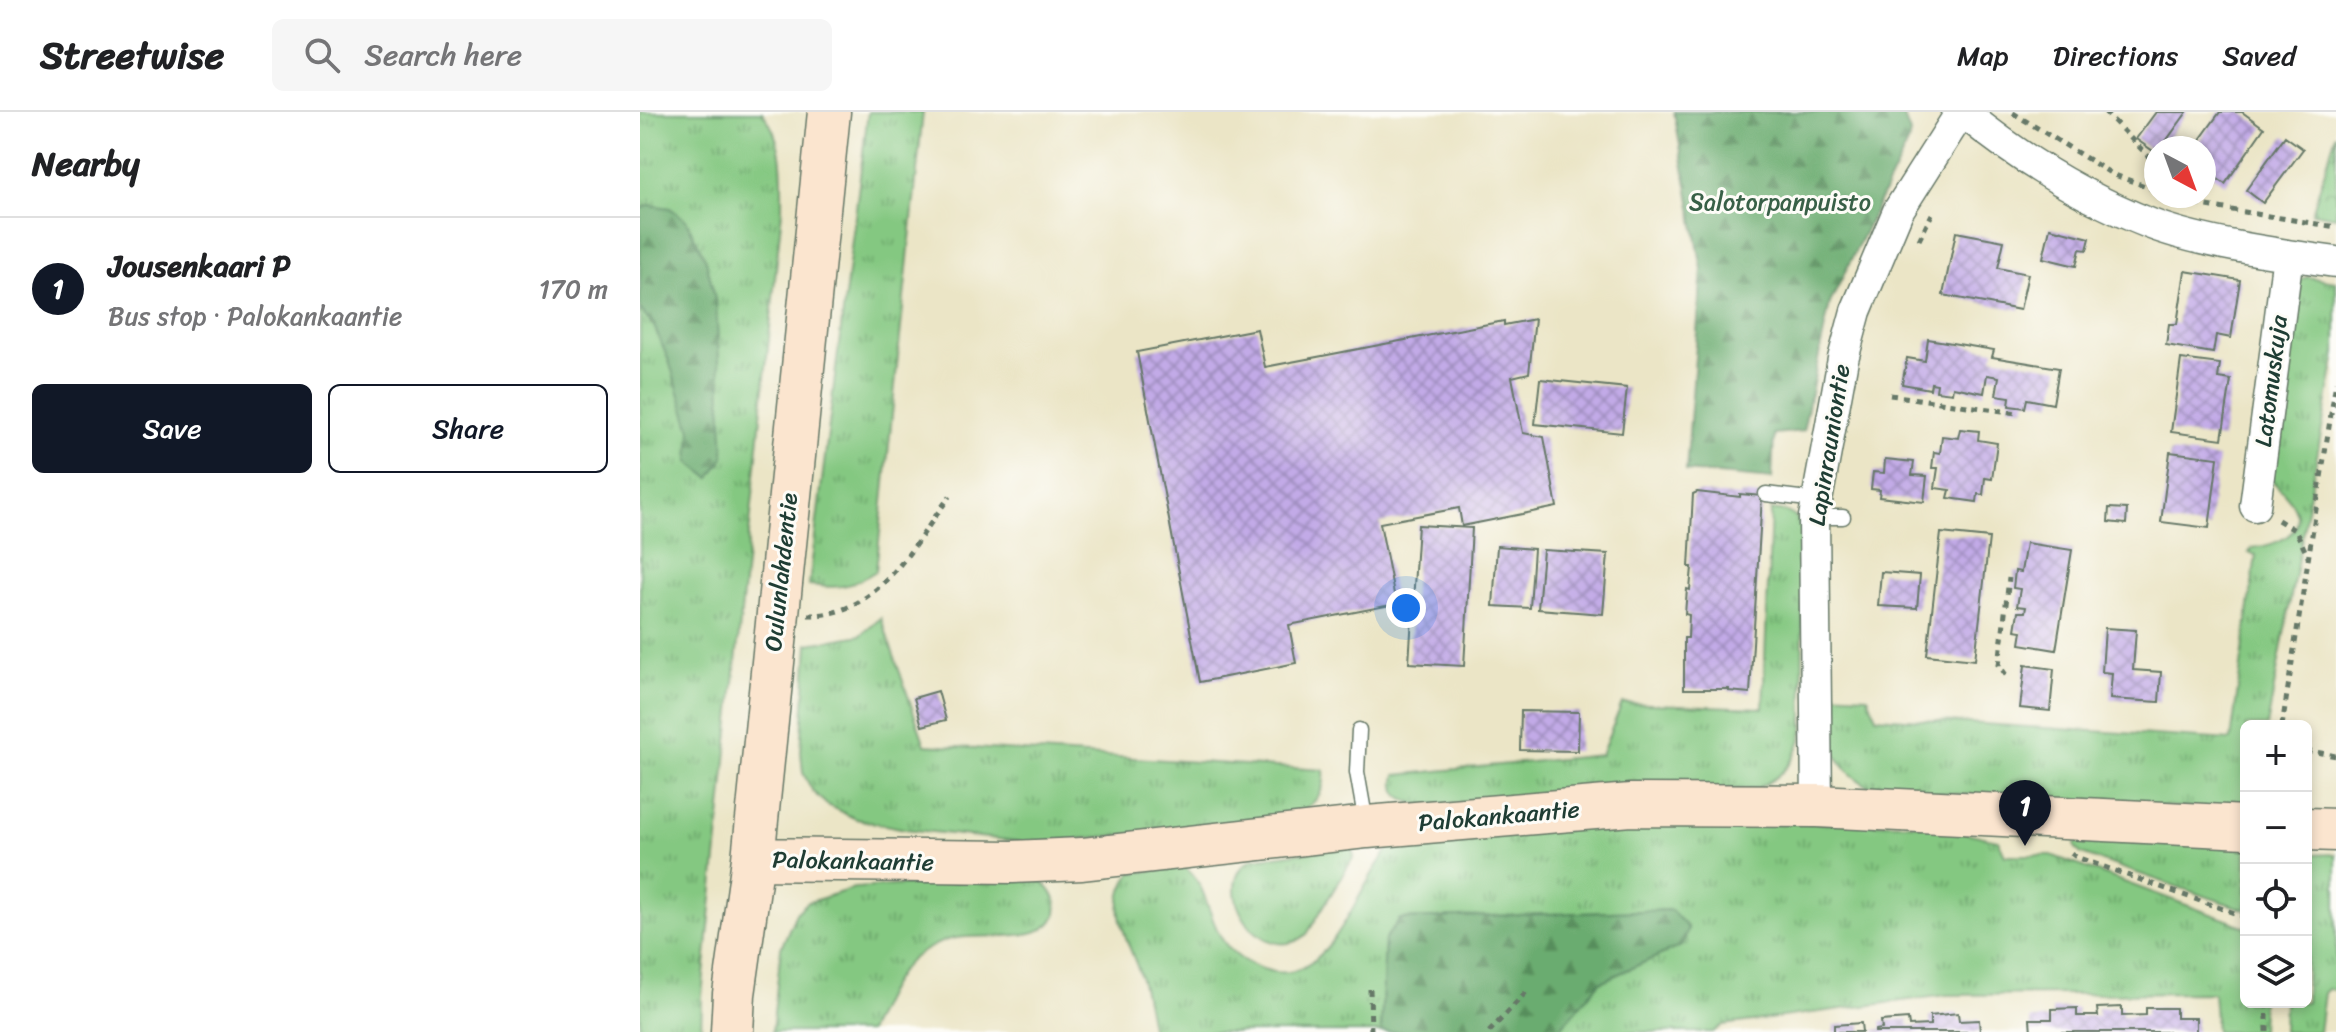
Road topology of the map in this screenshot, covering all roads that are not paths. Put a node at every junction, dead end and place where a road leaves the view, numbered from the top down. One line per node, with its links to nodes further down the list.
1 (829, 112): 14 (main road, Oulunlahdentie)
2 (1962, 112): 3 (street); 7 (street, Lapinrauniontie)
3 (2288, 255): 4 (street); 6 (street, Latomuskuja)
4 (2336, 262)
5 (1766, 494): 7 (lane)
6 (2255, 506)
7 (1824, 512): 9 (street, Lapinrauniontie)
8 (1359, 730): 10 (lane)
9 (1817, 806): 10 (main road, Palokankaantie); 11 (main road, Palokankaantie)
10 (1367, 827): 14 (main road, Palokankaantie)
11 (2240, 827)
12 (2312, 829): 13 (main road)
13 (2336, 830)
14 (753, 859): 15 (main road, Oulunlahdentie)
15 (732, 1032)

